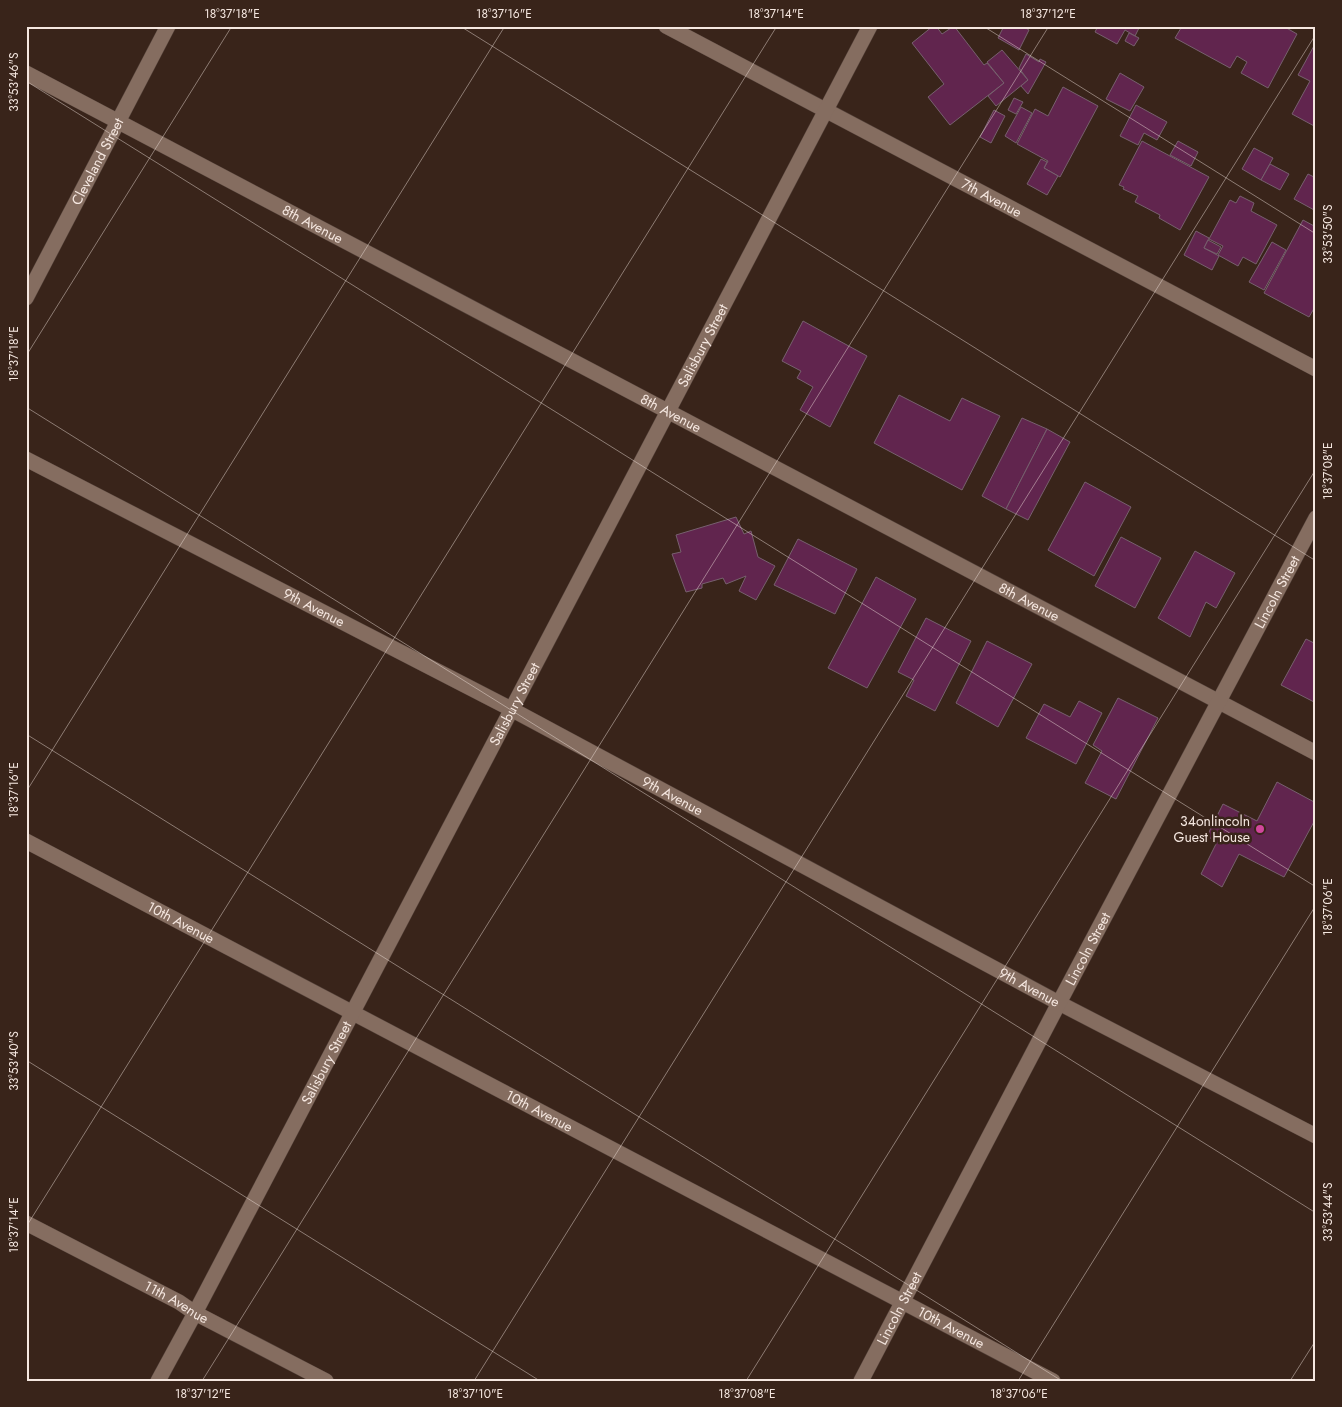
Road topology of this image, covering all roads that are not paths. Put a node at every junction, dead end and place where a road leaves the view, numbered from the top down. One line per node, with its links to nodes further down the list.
1 (168, 26): 6 (street, Cleveland Street)
2 (666, 26): 5 (street, 7th Avenue)
3 (870, 26): 5 (street, Salisbury Street)
4 (26, 73): 6 (street, 8th Avenue)
5 (826, 110): 8 (street, 7th Avenue); 9 (street, Salisbury Street)
6 (118, 121): 7 (street, Cleveland Street); 9 (street, 8th Avenue)
7 (26, 298)
8 (1316, 369)
9 (669, 412): 12 (street, 8th Avenue); 13 (street, Salisbury Street)
10 (26, 459): 13 (street, 9th Avenue)
11 (1316, 518): 12 (street, Lincoln Street)
12 (1219, 702): 14 (street, 8th Avenue); 16 (street, Lincoln Street)
13 (511, 710): 16 (street, 9th Avenue); 17 (street, Salisbury Street)
14 (1316, 753)
15 (26, 841): 17 (street, 10th Avenue)
16 (1059, 1003): 18 (street, 9th Avenue); 20 (street, Lincoln Street)
17 (353, 1012): 20 (street, 10th Avenue); 21 (street, Salisbury Street)
18 (1316, 1136)
19 (26, 1223): 21 (street, 11th Avenue)
20 (904, 1302): 24 (street, Lincoln Street); 25 (street, 10th Avenue)
21 (195, 1312): 22 (street, Salisbury Street); 23 (street, 11th Avenue)
22 (158, 1381)
23 (326, 1381)
24 (861, 1381)
25 (1053, 1381)

